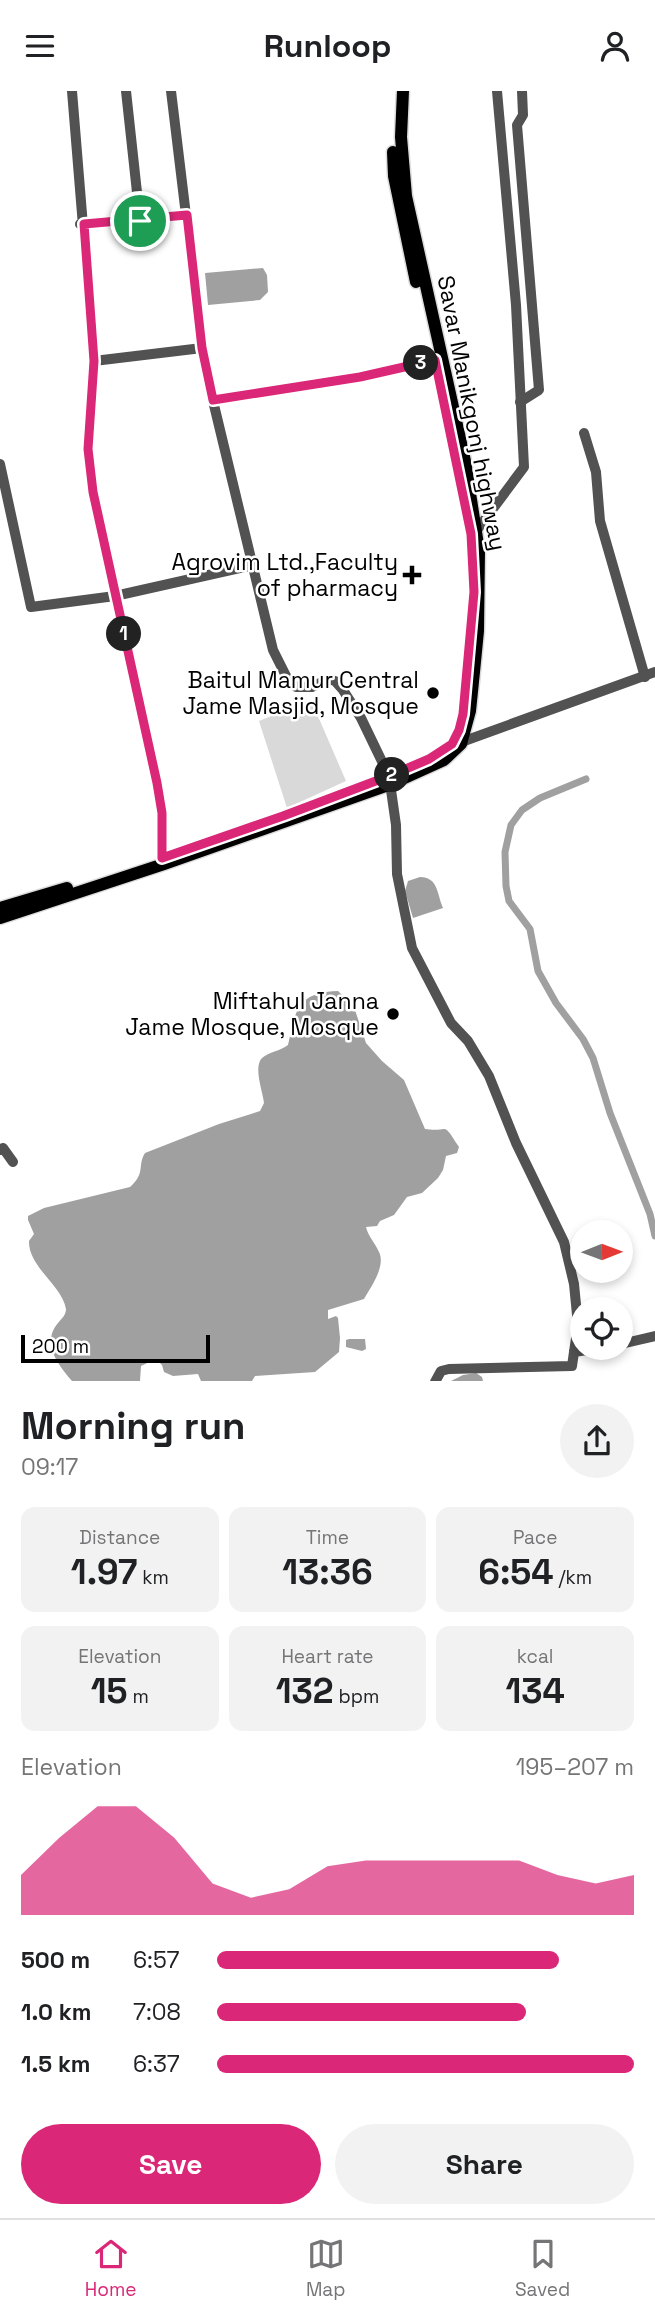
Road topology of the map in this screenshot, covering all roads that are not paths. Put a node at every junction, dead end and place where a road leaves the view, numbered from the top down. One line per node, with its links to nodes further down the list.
1 (72, 91): 10 (street)
2 (126, 91): 9 (street)
3 (171, 91): 8 (street)
4 (394, 91): 12 (main road)
5 (403, 91): 18 (main road, Savar Manikgonj highway)
6 (497, 91): 15 (street)
7 (522, 91): 15 (street)
8 (187, 215): 9 (street); 11 (street)
9 (140, 221): 10 (street)
10 (81, 224): 13 (street)
11 (202, 348): 13 (street); 14 (street)
12 (435, 360): 14 (street); 22 (main road)
13 (94, 361): 20 (street)
14 (213, 400): 19 (street)
15 (520, 402): 18 (street)
16 (584, 433): 21 (street)
17 (0, 464): 20 (street)
18 (477, 530): 22 (main road, Savar Manikgonj highway)
19 (253, 565): 20 (street); 23 (street)
20 (116, 596): 24 (street)
21 (650, 674): 22 (street)
22 (457, 744): 23 (main road)
23 (390, 780): 24 (main road); 29 (street)
24 (163, 861): 25 (main road); 26 (main road)
25 (0, 908)
26 (0, 918)
27 (0, 1150): 28 (street)
28 (13, 1161)
29 (575, 1297)
30 (655, 1336): 31 (street)
31 (633, 1341)
32 (573, 1360): 33 (street)
33 (435, 1381)

